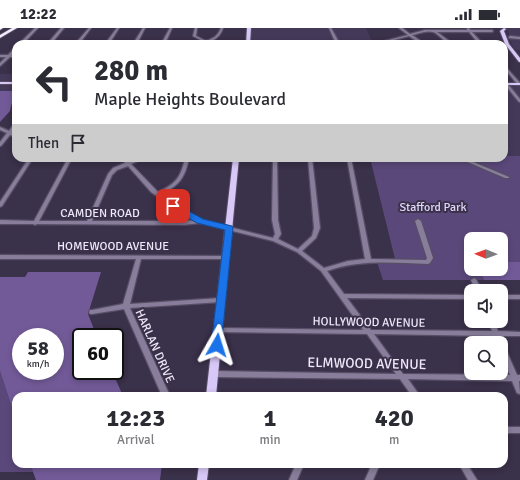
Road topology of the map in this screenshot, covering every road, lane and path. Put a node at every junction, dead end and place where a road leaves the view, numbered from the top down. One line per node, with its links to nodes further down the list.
1 (8, 28): 21 (highway)
2 (11, 28): 21 (highway)
3 (15, 28): 21 (highway)
4 (37, 28): 24 (street)
5 (63, 28): 25 (street)
6 (90, 28): 26 (street)
7 (118, 28): 27 (street)
8 (144, 28): 28 (street)
9 (170, 28): 29 (street)
10 (196, 28): 30 (street)
11 (222, 28): 31 (street)
12 (249, 28): 32 (main road)
13 (330, 28): 33 (street)
14 (400, 28): 20 (street)
15 (428, 28): 18 (street)
16 (504, 28): 22 (main road)
17 (469, 29): 18 (street); 19 (street); 37 (street)
18 (432, 30): 20 (street); 36 (street)
19 (492, 31)
20 (410, 34): 34 (street); 35 (street)
21 (0, 35)
22 (507, 38): 23 (street); 41 (main road); 42 (main road)
23 (520, 38)
24 (25, 40)
25 (52, 40)
26 (81, 40)
27 (110, 40)
28 (138, 40)
29 (165, 40)
30 (201, 40)
31 (210, 40)
32 (248, 40)
33 (336, 40)
34 (389, 40)
35 (418, 40)
36 (446, 40)
37 (478, 40)
38 (12, 53): 40 (street)
39 (0, 56): 40 (street)
40 (9, 56): 43 (street)
41 (520, 56)
42 (520, 61)
43 (0, 65)
44 (508, 71): 48 (street)
45 (0, 82): 46 (main road)
46 (12, 82)
47 (508, 84): 48 (main road)
48 (519, 84)
49 (508, 87): 50 (street)
50 (520, 101)
51 (0, 128): 53 (street)
52 (12, 129): 53 (street)
53 (9, 133): 54 (street); 55 (street)
54 (12, 134)
55 (0, 145)
56 (28, 162): 68 (street)
57 (68, 162): 72 (street)
58 (134, 162): 65 (street)
59 (186, 162): 67 (street)
60 (236, 162): 74 (main road)
61 (275, 162): 75 (street)
62 (310, 162): 76 (street)
63 (349, 162): 80 (street)
64 (470, 162): 66 (street)
65 (129, 164): 67 (street); 73 (street)
66 (507, 177)
67 (158, 194): 69 (street)
68 (0, 206)
69 (200, 221): 73 (street, CAMDEN ROAD); 74 (street)
70 (418, 221): 80 (street)
71 (0, 222): 72 (street, CAMDEN ROAD)
72 (35, 223): 73 (street, CAMDEN ROAD)
73 (89, 223)
74 (229, 228): 75 (street); 79 (main road)
75 (275, 240): 76 (street)
76 (299, 251): 81 (street)
77 (0, 257): 78 (street, HOMEWOOD AVENUE)
78 (139, 258): 79 (street, HOMEWOOD AVENUE); 89 (street, HARLAN DRIVE)
79 (225, 258): 88 (main road)
80 (368, 260): 81 (street)
81 (323, 270): 84 (street)
82 (474, 280): 83 (street)
83 (476, 284)
84 (344, 296): 85 (street); 93 (street)
85 (464, 297)
86 (508, 297): 87 (street)
87 (520, 297)
88 (221, 300): 89 (street); 92 (main road)
89 (126, 306): 90 (street); 101 (street, HARLAN DRIVE)
90 (92, 312)
91 (494, 328): 94 (street)
92 (218, 330): 93 (street, HOLLYWOOD AVENUE); 97 (main road)
93 (370, 333): 94 (street, HOLLYWOOD AVENUE); 98 (street)
94 (496, 334): 95 (street, HOLLYWOOD AVENUE)
95 (520, 334)
96 (508, 358): 99 (street)
97 (214, 374): 98 (street, ELMWOOD AVENUE); 102 (main road)
98 (402, 376): 99 (street, ELMWOOD AVENUE); 103 (street)
99 (517, 377): 100 (street)
100 (520, 391)
101 (164, 392)
102 (212, 392)
103 (413, 392)
104 (508, 430): 105 (street)
105 (520, 430)
106 (204, 468): 110 (main road)
107 (298, 468): 111 (street)
108 (374, 468): 112 (street)
109 (466, 468): 113 (street)
110 (202, 480)
111 (293, 480)
112 (369, 480)
113 (473, 480)

